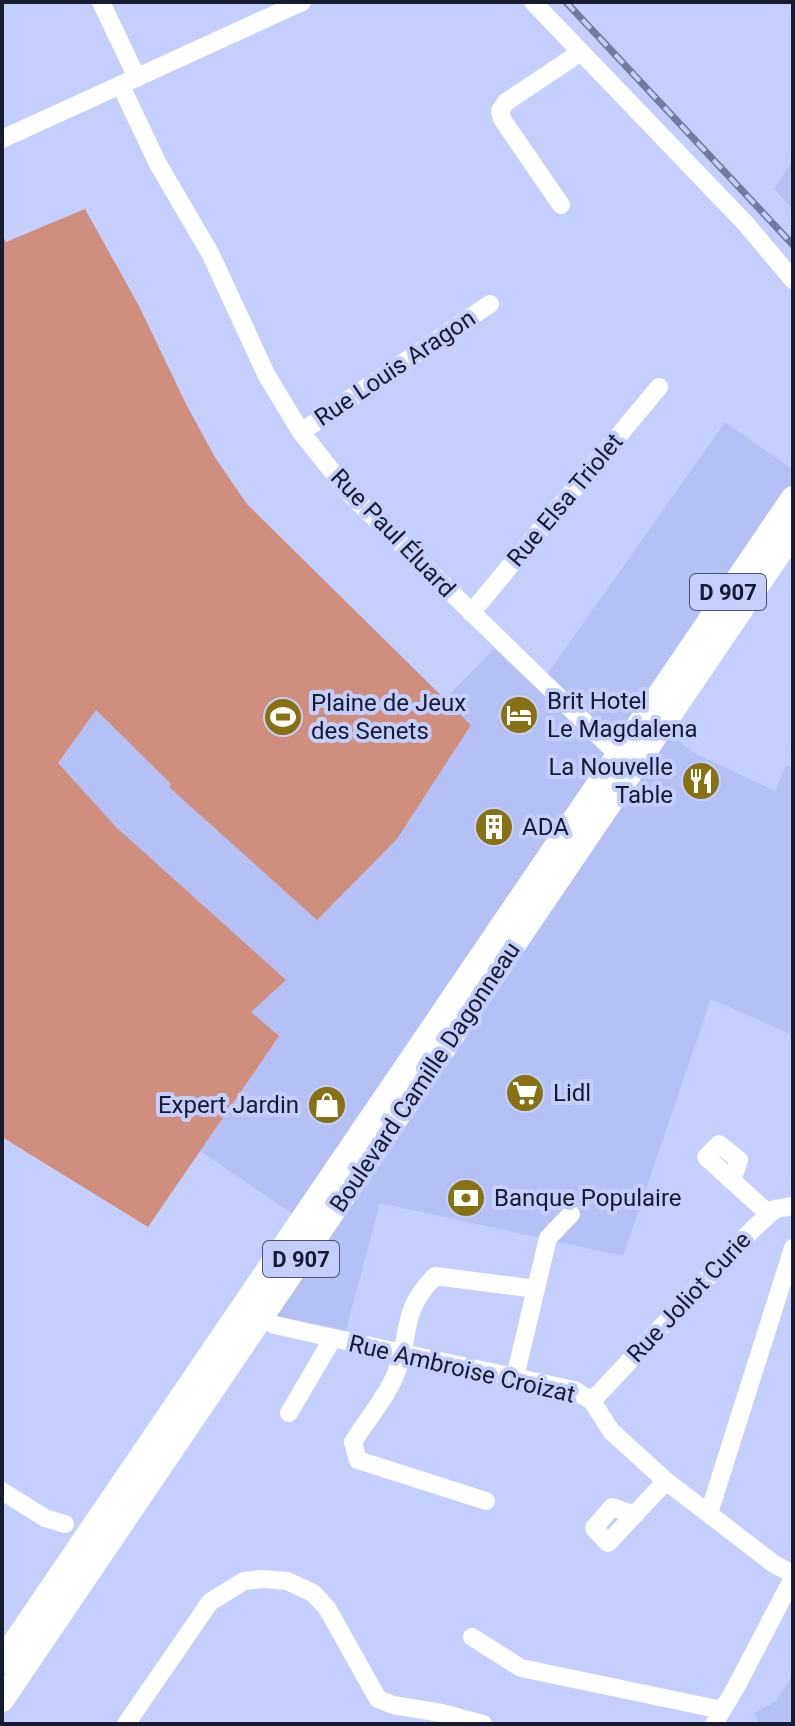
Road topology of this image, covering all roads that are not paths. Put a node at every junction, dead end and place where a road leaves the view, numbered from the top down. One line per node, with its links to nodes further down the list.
1 (101, 2): 5 (street, Rue Paul Éluard)
2 (302, 2): 5 (street)
3 (533, 2): 4 (street)
4 (581, 52): 7 (street); 8 (street)
5 (129, 82): 6 (street); 11 (street, Rue Paul Éluard)
6 (2, 139)
7 (561, 205)
8 (793, 280)
9 (490, 304): 11 (street, Rue Louis Aragon)
10 (659, 387): 14 (street, Rue Elsa Triolet)
11 (301, 432): 14 (street, Rue Paul Éluard)
12 (793, 498): 15 (main road, Boulevard Camille Dagonneau / D 907)
13 (793, 533): 15 (main road, Boulevard Camille Dagonneau / D 907)
14 (471, 613): 15 (street, Rue Paul Éluard)
15 (626, 759): 22 (main road, Boulevard Camille Dagonneau / D 907); 36 (main road, Boulevard Camille Dagonneau / D 907)
16 (732, 1181): 19 (street)
17 (793, 1206): 19 (street, Rue Joliot Curie)
18 (571, 1214): 21 (street)
19 (769, 1214): 26 (street, Rue Joliot Curie)
20 (793, 1248): 31 (street)
21 (536, 1289): 24 (street); 25 (street)
22 (260, 1317): 23 (street, Rue Ambroise Croizat); 37 (main road, Boulevard Camille Dagonneau / D 907)
23 (333, 1338): 24 (street, Rue Ambroise Croizat); 27 (street)
24 (401, 1353): 25 (street, Rue Ambroise Croizat); 30 (street)
25 (515, 1377): 26 (street, Rue Ambroise Croizat)
26 (592, 1401): 28 (street, Rue Ambroise Croizat)
27 (289, 1413)
28 (666, 1481): 31 (street, Rue Ambroise Croizat); 32 (street)
29 (2, 1491): 33 (street)
30 (486, 1501)
31 (709, 1513): 34 (street, Rue Ambroise Croizat)
32 (635, 1515)
33 (65, 1524)
34 (793, 1576): 38 (street)
35 (472, 1637): 38 (street)
36 (2, 1661)
37 (2, 1700)
38 (718, 1717)
39 (126, 1724): 40 (street)
40 (483, 1724)

